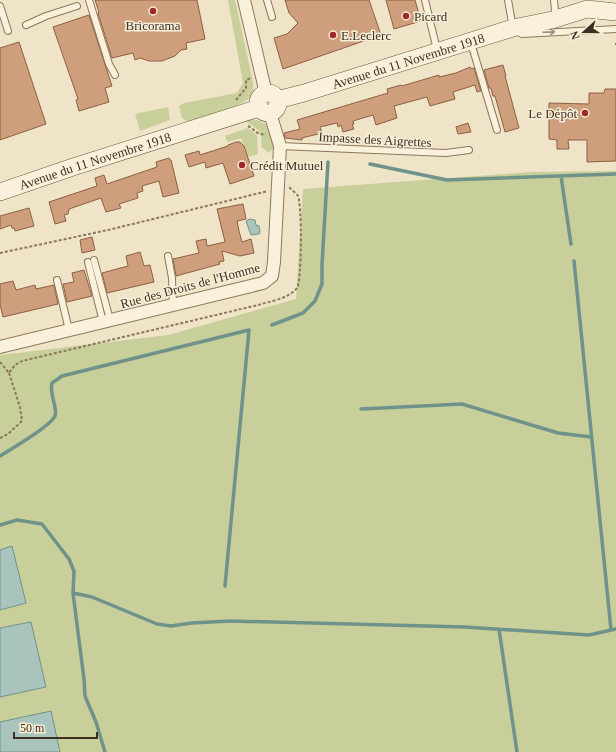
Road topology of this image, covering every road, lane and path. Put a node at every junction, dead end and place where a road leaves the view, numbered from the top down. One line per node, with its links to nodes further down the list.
1 (89, 0): 20 (lane)
2 (246, 0): 19 (street, Rue des Droits de l'Homme)
3 (268, 0): 11 (lane)
4 (425, 0): 18 (lane)
5 (508, 0): 14 (lane)
6 (579, 0): 9 (main road, Avenue du 11 Novembre 1918)
7 (0, 6): 16 (lane)
8 (77, 6): 13 (lane)
9 (555, 6): 12 (main road, Avenue du 11 Novembre 1918)
10 (616, 12): 12 (main road, Avenue du 11 Novembre 1918)
11 (272, 17)
12 (541, 22): 14 (main road, Avenue du 11 Novembre 1918)
13 (26, 25)
14 (512, 29): 15 (lane, one-way to 15); 17 (main road, Avenue du 11 Novembre 1918)
15 (616, 29)
16 (8, 31)
17 (471, 41): 18 (main road, Avenue du 11 Novembre 1918); 24 (lane)
18 (438, 52): 22 (main road, Avenue du 11 Novembre 1918)
19 (261, 74): 21 (path); 22 (street, Rue des Droits de l'Homme)
20 (115, 75)
21 (230, 102)
22 (267, 104): 25 (street, Rue des Droits de l'Homme); 29 (main road, Avenue du 11 Novembre 1918)
23 (244, 127): 25 (path)
24 (497, 130)
25 (276, 132): 26 (street, Rue des Droits de l'Homme)
26 (280, 146): 27 (lane, Impasse des Aigrettes); 28 (street, Rue des Droits de l'Homme)
27 (469, 150)
28 (278, 189): 30 (path); 34 (street, Rue des Droits de l'Homme)
29 (0, 192)
30 (0, 253)
31 (168, 256): 34 (lane)
32 (91, 261): 35 (lane)
33 (57, 280): 36 (lane)
34 (173, 305): 35 (street, Rue des Droits de l'Homme)
35 (106, 321): 36 (street, Rue des Droits de l'Homme)
36 (69, 330): 37 (street, Rue des Droits de l'Homme)
37 (0, 347)
38 (9, 374): 39 (path)
39 (0, 438)

